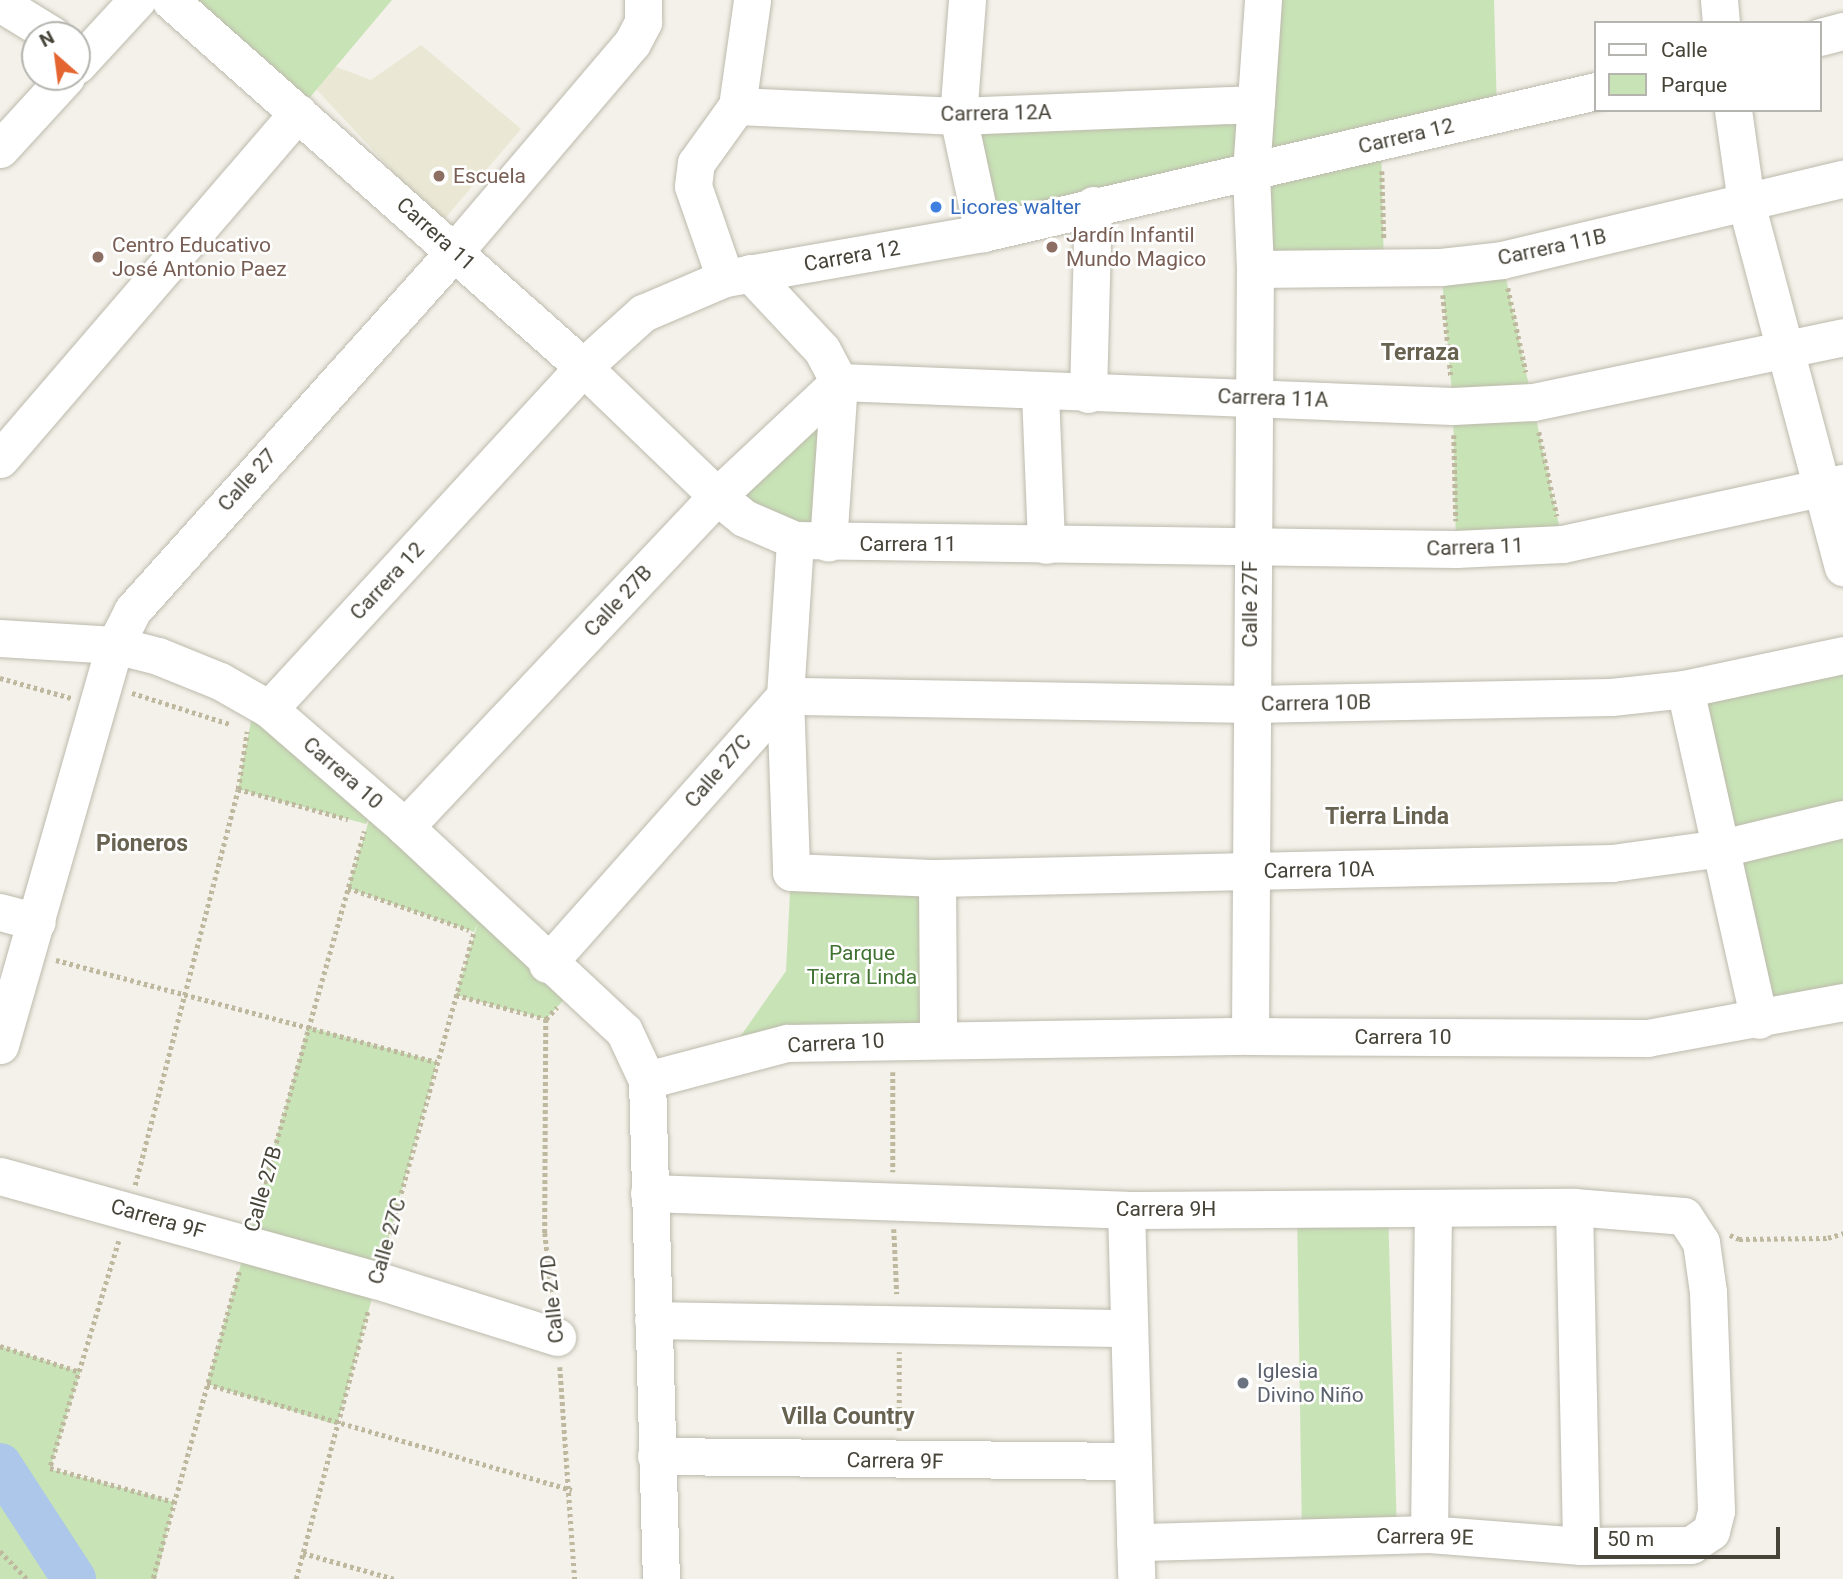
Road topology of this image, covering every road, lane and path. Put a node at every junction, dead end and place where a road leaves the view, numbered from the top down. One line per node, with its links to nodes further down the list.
1 (137, 0): 13 (street)
2 (170, 0): 19 (street, Carrera 11)
3 (643, 0): 28 (street, Calle 27)
4 (752, 0): 17 (street)
5 (967, 0): 20 (street)
6 (1264, 0): 16 (street, Calle 27F)
7 (1718, 0): 10 (street)
8 (0, 3): 9 (street)
9 (29, 21)
10 (1721, 21)
11 (1843, 31): 12 (street)
12 (1822, 36)
13 (91, 47)
14 (51, 91): 22 (street)
15 (1594, 92): 21 (street, Carrera 12)
16 (1256, 104): 20 (street, Carrera 12A); 23 (street, Calle 27F)
17 (737, 106): 20 (street, Carrera 12A); 32 (street)
18 (1733, 112): 25 (street)
19 (298, 113): 28 (street, Carrera 11); 41 (street)
20 (958, 116): 27 (street)
21 (1381, 142): 23 (street, Carrera 12); 30 (path)
22 (0, 149)
23 (1251, 172): 26 (street, Carrera 12); 31 (street, Calle 27F)
24 (1843, 179): 25 (street, Carrera 11B)
25 (1746, 203): 29 (street, Carrera 11B); 34 (street)
26 (1093, 205): 27 (street, Carrera 12); 38 (street)
27 (982, 233): 32 (street, Carrera 12)
28 (455, 251): 35 (street, Carrera 11); 50 (street, Calle 27)
29 (1502, 260): 30 (street, Carrera 11B); 40 (path)
30 (1384, 268): 31 (street, Carrera 11B)
31 (1255, 269): 39 (street, Calle 27F)
32 (738, 276): 35 (street, Carrera 12); 36 (street)
33 (1843, 337): 34 (street, Carrera 11A)
34 (1784, 350): 40 (street, Carrera 11A); 42 (street)
35 (583, 367): 43 (street, Carrera 11); 57 (street, Carrera 12)
36 (839, 382): 37 (street, Carrera 11A); 43 (street, Calle 27B); 44 (street)
37 (1040, 393): 38 (street, Carrera 11A); 46 (street)
38 (1088, 394): 39 (street, Carrera 11A)
39 (1255, 396): 40 (street, Carrera 11A); 47 (street, Calle 27F)
40 (1533, 402): 45 (path)
41 (0, 459)
42 (1832, 486): 45 (street, Carrera 11); 48 (street)
43 (717, 496): 44 (street, Carrera 11); 61 (street, Calle 27B)
44 (811, 542): 46 (street, Carrera 11); 55 (street)
45 (1563, 544): 47 (street, Carrera 11)
46 (1046, 545): 47 (street, Carrera 11)
47 (1250, 547): 56 (street, Calle 27F)
48 (1843, 567)
49 (0, 638): 50 (street, Carrera 10)
50 (116, 645): 54 (street, Calle 27); 57 (street, Carrera 10)
51 (1843, 655): 53 (street, Carrera 10B)
52 (0, 678): 54 (path)
53 (1685, 689): 56 (street, Carrera 10B); 62 (street)
54 (102, 696): 57 (path); 68 (street, Calle 27)
55 (785, 696): 56 (street, Carrera 10B); 64 (street, Carrera 10A); 69 (street, Calle 27C)
56 (1251, 704): 63 (street, Calle 27F)
57 (257, 713): 58 (path); 59 (street, Carrera 10)
58 (238, 789): 59 (path); 70 (path)
59 (371, 813): 61 (street, Carrera 10); 65 (path, Calle 27B)
60 (1843, 819): 62 (street, Carrera 10A)
61 (405, 827): 67 (street, Carrera 10)
62 (1722, 848): 63 (street, Carrera 10A); 73 (street)
63 (1248, 871): 64 (street, Carrera 10A); 75 (street, Calle 27F)
64 (937, 878): 77 (street)
65 (348, 888): 67 (path); 74 (path, Calle 27B)
66 (0, 912): 68 (street)
67 (479, 918): 69 (street, Carrera 10); 71 (path, Calle 27C)
68 (32, 937): 70 (path); 78 (street, Calle 27)
69 (547, 964): 80 (street, Carrera 10)
70 (186, 995): 74 (path); 86 (path)
71 (456, 995): 79 (path, Calle 27C); 95 (path, Calle 27D)
72 (1843, 1002): 73 (street, Carrera 10)
73 (1759, 1020): 75 (street, Carrera 10)
74 (309, 1027): 79 (path); 90 (path, Calle 27B)
75 (1250, 1036): 77 (street, Carrera 10)
76 (892, 1040): 77 (street, Carrera 10); 80 (street, Carrera 10); 83 (path)
77 (939, 1040)
78 (0, 1045)
79 (437, 1062): 91 (path, Calle 27C)
80 (647, 1080): 82 (street)
81 (0, 1176): 86 (street, Carrera 9F)
82 (649, 1193): 83 (street, Carrera 9H); 92 (street)
83 (892, 1199): 87 (street, Carrera 9H); 93 (path)
84 (1574, 1207): 85 (street, Carrera 9H); 88 (street, Carrera 9H); 107 (street)
85 (1433, 1208): 87 (street, Carrera 9H); 105 (street)
86 (128, 1209): 90 (street, Carrera 9F); 97 (path)
87 (1126, 1210): 94 (street)
88 (1684, 1216): 89 (path); 107 (street, Carrera 9E)
89 (1843, 1233)
90 (247, 1245): 91 (street, Carrera 9F); 98 (path, Calle 27B)
91 (376, 1280): 95 (street, Carrera 9F); 99 (path, Calle 27C)
92 (653, 1320): 93 (street); 100 (street)
93 (899, 1326): 94 (street); 102 (path)
94 (1127, 1328): 101 (street)
95 (557, 1337): 103 (path, Calle 27D)
96 (0, 1346): 97 (path)
97 (80, 1372): 104 (path)
98 (207, 1384): 99 (path); 104 (path, Calle 27B)
99 (337, 1425): 103 (path); 109 (path, Calle 27C)
100 (656, 1456): 102 (street, Carrera 9F); 115 (street)
101 (1133, 1461): 102 (street, Carrera 9F); 106 (street)
102 (899, 1462)
103 (572, 1489): 114 (path, Calle 27D)
104 (174, 1502): 110 (path, Calle 27B)
105 (1429, 1534): 106 (street, Carrera 9E); 107 (street, Carrera 9E)
106 (1135, 1542): 116 (street)
107 (1581, 1546)
108 (0, 1551): 111 (path)
109 (303, 1553): 112 (path, Calle 27C); 113 (path)
110 (155, 1578)
111 (27, 1579)
112 (296, 1579)
113 (394, 1579)
114 (575, 1579)
115 (661, 1579)
116 (1136, 1579)

